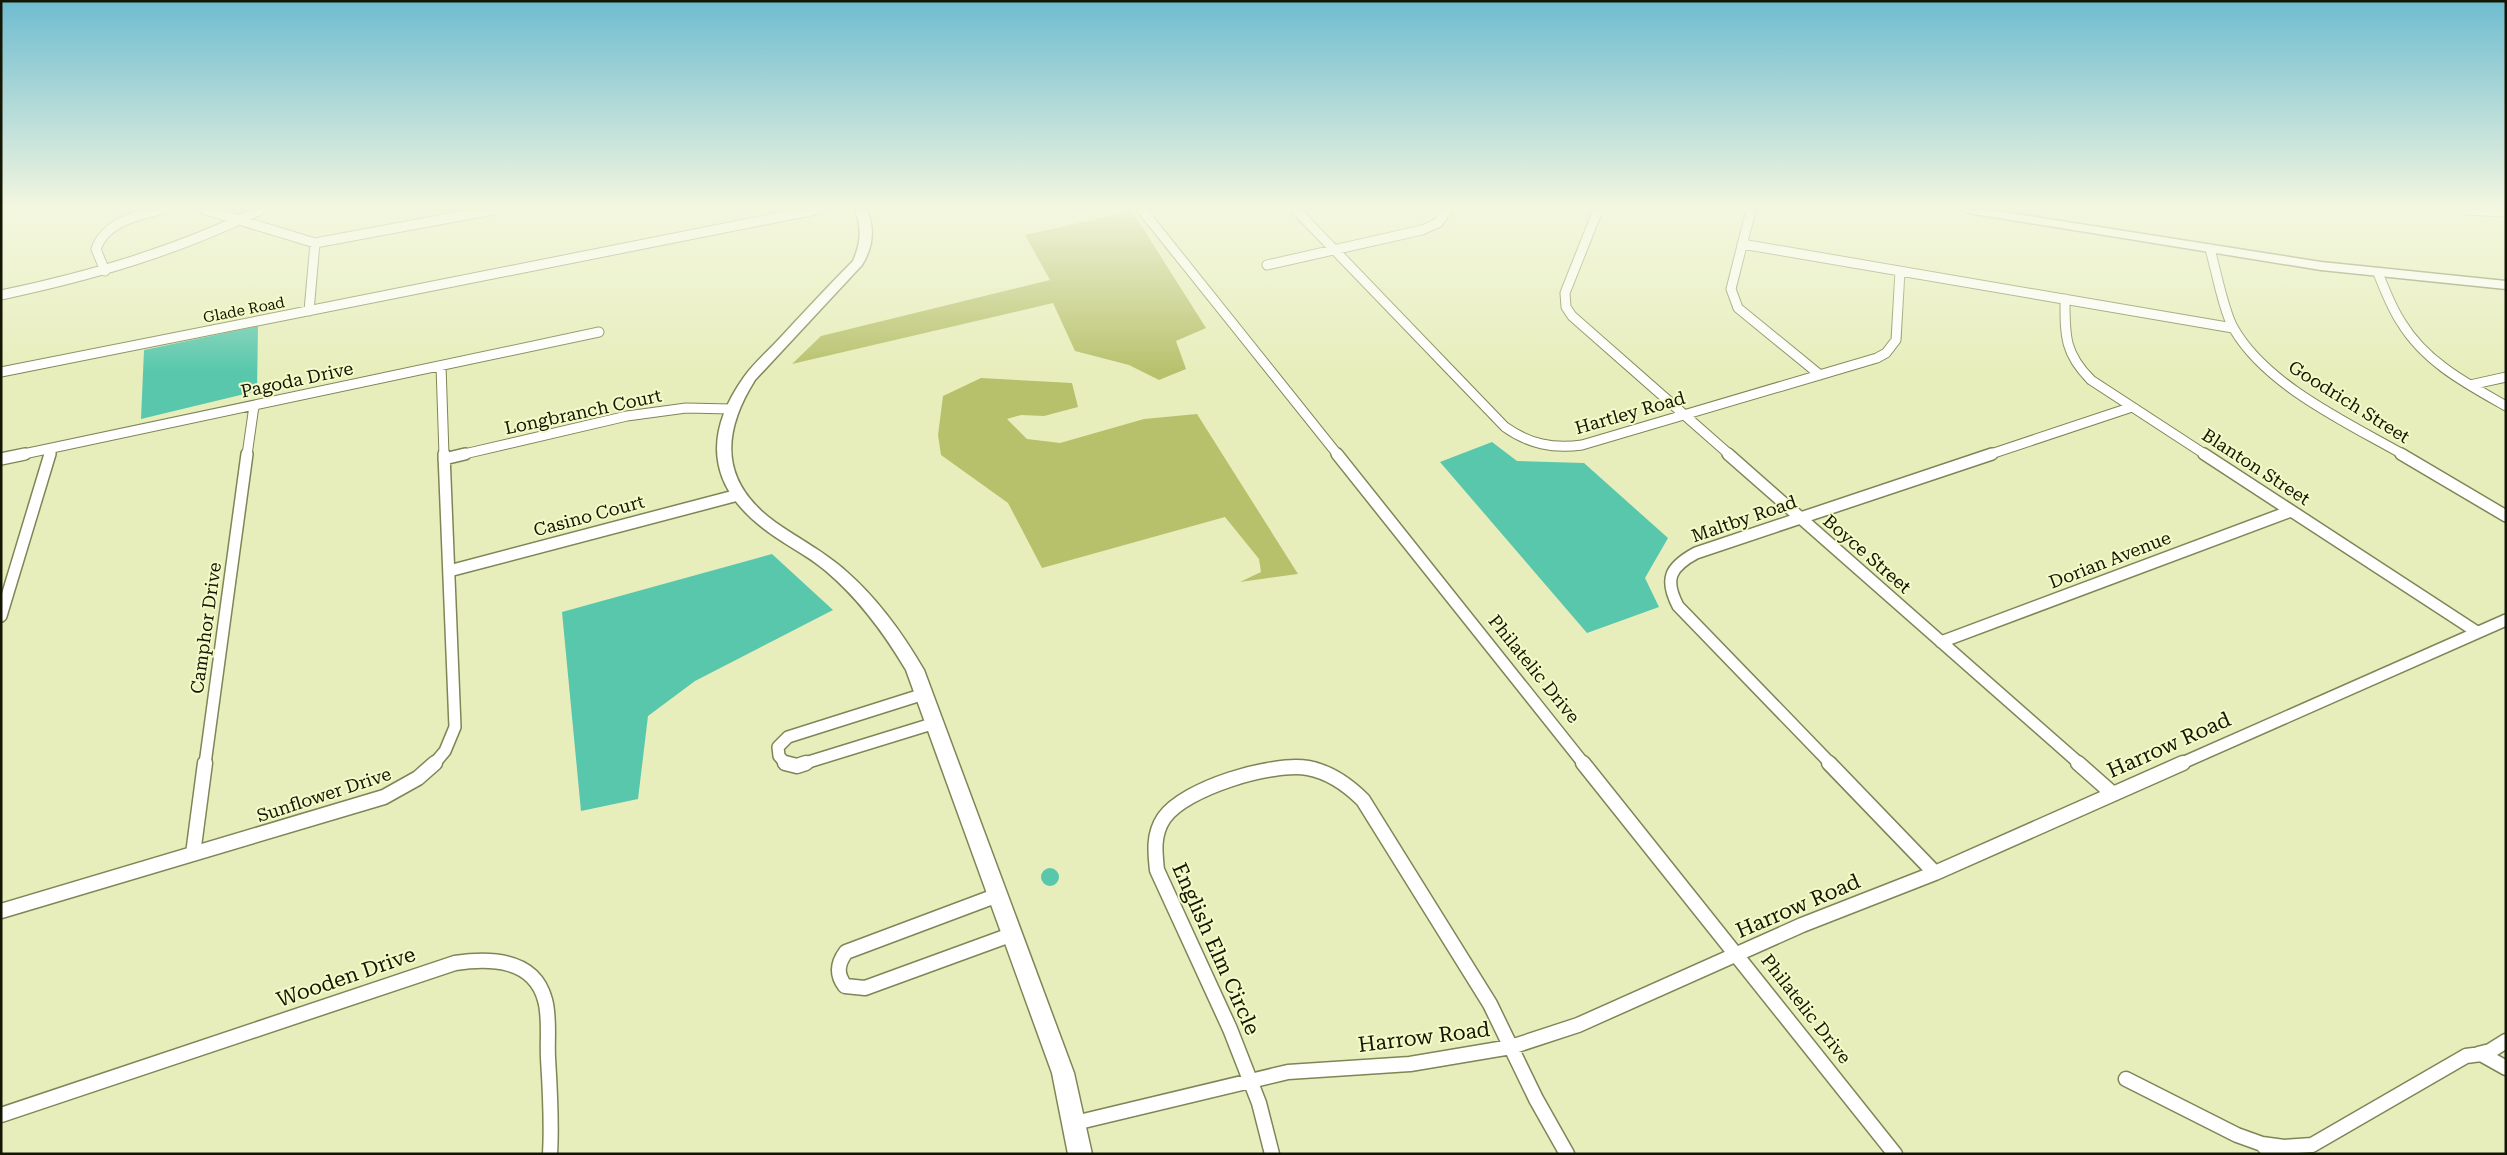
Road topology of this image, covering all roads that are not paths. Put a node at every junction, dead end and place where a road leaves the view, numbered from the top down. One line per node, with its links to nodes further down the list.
1 (102, 264): 15 (street)
2 (127, 264): 15 (street)
3 (312, 264): 21 (street)
4 (545, 264): 21 (street, Glade Road)
5 (856, 264): 32 (main road)
6 (1185, 264): 54 (street, Philatelic Drive)
7 (1272, 264): 14 (street)
8 (1347, 264): 33 (street, Hartley Road)
9 (1576, 264): 33 (street, Boyce Street)
10 (1738, 264): 26 (street)
11 (1858, 264): 16 (street)
12 (2215, 264): 22 (street, Goodrich Street)
13 (2317, 264): 17 (main road)
14 (1267, 265)
15 (105, 271): 19 (street)
16 (1900, 271): 20 (street); 26 (street, Hartley Road)
17 (2378, 273): 18 (main road); 28 (street)
18 (2506, 285)
19 (1, 295)
20 (2065, 299): 22 (street); 31 (street, Blanton Street)
21 (309, 311): 25 (street, Glade Road)
22 (2233, 328): 39 (street, Goodrich Street)
23 (599, 332): 24 (street, Pagoda Drive)
24 (440, 366): 29 (street, Pagoda Drive); 36 (street, Sunflower Drive)
25 (1, 372)
26 (1820, 374): 33 (street, Hartley Road)
27 (2506, 377): 28 (street)
28 (2470, 385): 30 (street)
29 (254, 406): 34 (street, Pagoda Drive); 49 (street, Camphor Drive)
30 (2506, 406)
31 (2132, 407): 38 (street, Blanton Street); 40 (street, Maltby Road)
32 (731, 409): 36 (street, Longbranch Court); 37 (main road)
33 (1684, 415): 40 (street, Boyce Street)
34 (52, 448): 35 (street, Pagoda Drive); 42 (street)
35 (1, 459)
36 (444, 459): 41 (street, Sunflower Drive)
37 (738, 495): 41 (street, Casino Court); 46 (main road)
38 (2291, 511): 44 (street, Blanton Street); 45 (street, Dorian Avenue)
39 (2506, 516)
40 (1801, 518): 45 (street, Boyce Street); 50 (street, Maltby Road)
41 (448, 571): 49 (street, Sunflower Drive)
42 (1, 616)
43 (2506, 620): 44 (street, Harrow Road)
44 (2478, 632): 48 (street, Harrow Road)
45 (1941, 642): 48 (street, Boyce Street)
46 (924, 694): 47 (main road); 47 (street)
47 (935, 723): 51 (main road)
48 (2113, 794): 50 (street, Harrow Road)
49 (193, 854): 52 (street, Sunflower Drive)
50 (1935, 873): 54 (street, Harrow Road)
51 (998, 895): 53 (main road); 53 (street)
52 (1, 911)
53 (1012, 934): 62 (main road)
54 (1737, 954): 56 (street, Harrow Road); 68 (street, Philatelic Drive)
55 (2506, 1042): 57 (street)
56 (1511, 1047): 60 (street, Harrow Road); 60 (street, English Elm Circle); 67 (street)
57 (2476, 1054): 58 (street); 63 (street)
58 (2506, 1068)
59 (2126, 1079): 63 (street)
60 (1250, 1081): 62 (street, Harrow Road); 66 (street, English Elm Circle)
61 (1, 1115): 64 (street, Wooden Drive)
62 (1075, 1122): 65 (main road)
63 (2266, 1149)
64 (550, 1154)
65 (1080, 1154)
66 (1272, 1154)
67 (1567, 1154)
68 (1894, 1154)

